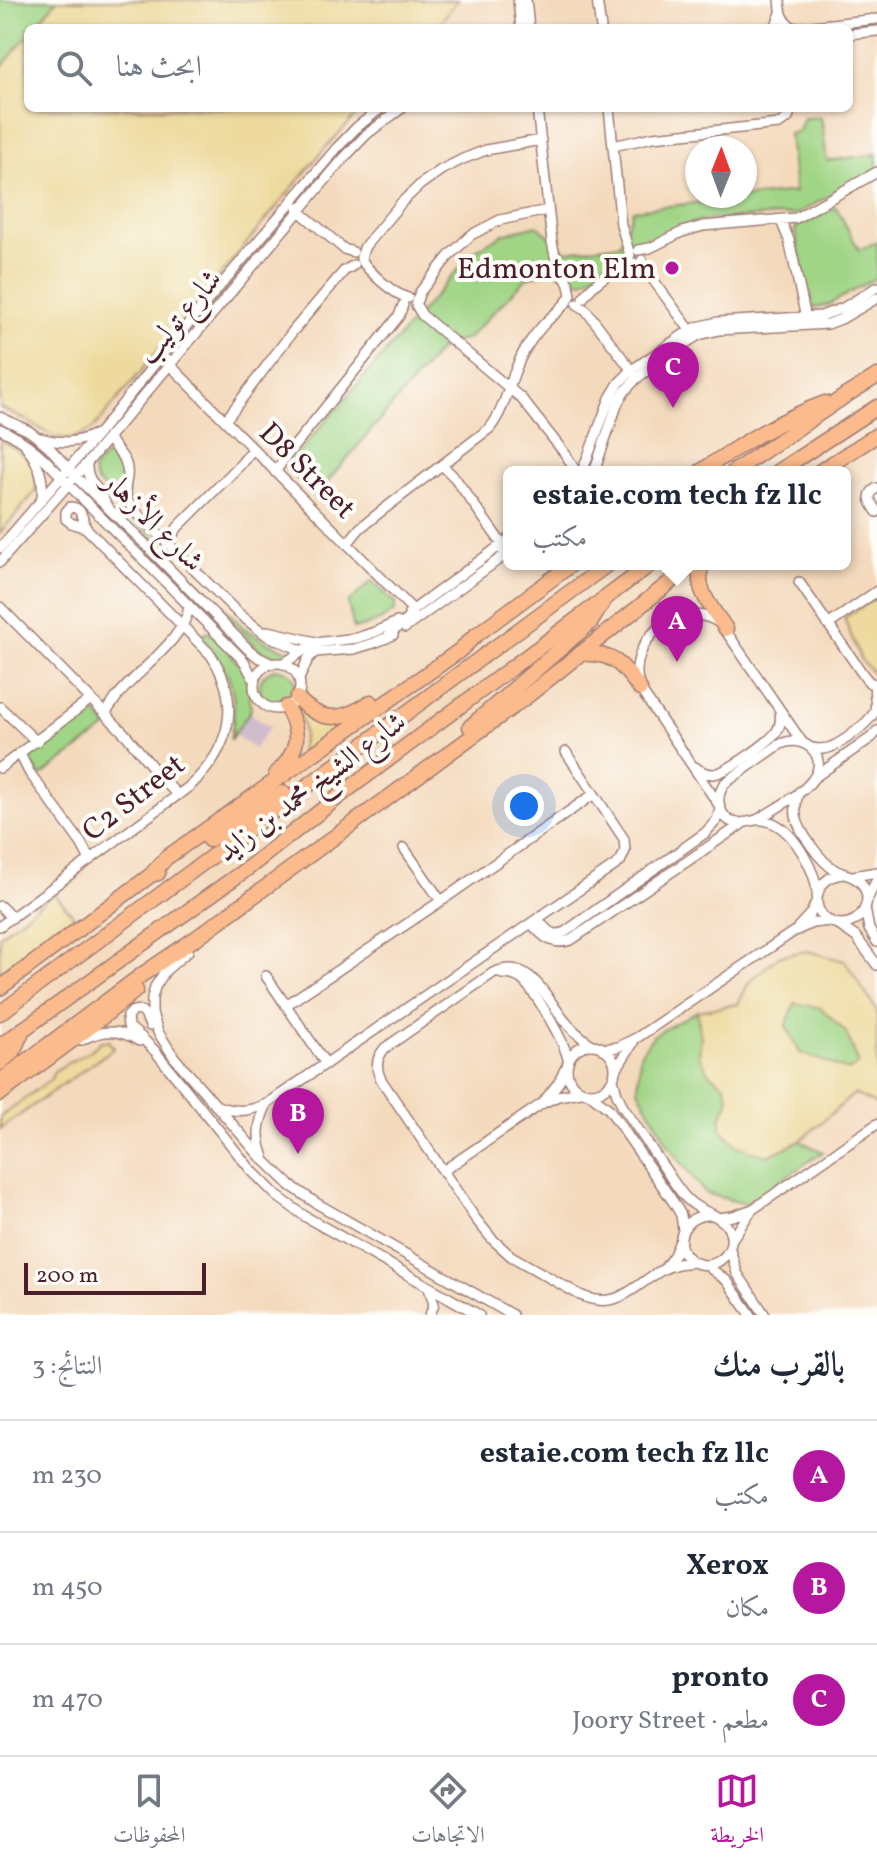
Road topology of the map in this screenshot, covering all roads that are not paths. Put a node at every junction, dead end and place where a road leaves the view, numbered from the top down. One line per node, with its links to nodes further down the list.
1 (518, 0): 7 (street)
2 (526, 0): 8 (street)
3 (597, 0): 9 (street)
4 (780, 0): 5 (street)
5 (781, 13): 10 (street); 11 (street)
6 (877, 19): 12 (street)
7 (521, 24)
8 (529, 24)
9 (600, 24)
10 (777, 24)
11 (788, 24)
12 (831, 24)
13 (877, 31): 14 (street)
14 (853, 34)
15 (376, 112): 22 (street, شارع توليب)
16 (396, 112): 24 (street, شارع توليب)
17 (537, 112): 20 (street)
18 (609, 112): 21 (street)
19 (790, 112): 21 (street)
20 (541, 142): 25 (street); 28 (street)
21 (612, 142): 27 (street)
22 (318, 170): 24 (street); 34 (street, شارع توليب)
23 (877, 172): 26 (street)
24 (299, 211): 28 (street); 36 (street, شارع توليب)
25 (548, 213): 30 (street); 32 (street)
26 (785, 220): 27 (street); 33 (street)
27 (635, 255): 30 (street); 35 (street)
28 (353, 257): 32 (street); 45 (street)
29 (877, 287): 33 (street)
30 (576, 296): 37 (street); 39 (street)
31 (877, 298): 37 (street)
32 (408, 303): 39 (street); 63 (street)
33 (806, 318): 35 (street)
34 (189, 324): 36 (street); 47 (street, شارع توليب)
35 (690, 330): 37 (street)
36 (169, 364): 45 (street, D8 Street); 47 (street, شارع توليب)
37 (634, 374): 53 (street); 58 (street)
38 (877, 376): 40 (highway)
39 (508, 387): 41 (street); 42 (street)
40 (845, 396): 59 (highway); 60 (highway)
41 (521, 398): 42 (street); 52 (street)
42 (503, 403): 55 (street)
43 (877, 407): 61 (highway)
44 (0, 417): 49 (street, شارع الأزهار)
45 (223, 419): 51 (street, D8 Street)
46 (0, 429): 50 (street, شارع الأزهار)
47 (104, 434): 49 (street); 54 (street, شارع توليب); 64 (street, شارع توليب); 70 (street)
48 (877, 435): 62 (highway)
49 (38, 437): 64 (street, شارع الأزهار)
50 (22, 439): 64 (street, شارع الأزهار); 66 (street)
51 (255, 450): 63 (street, D8 Street); 70 (street)
52 (566, 455): 53 (street); 56 (street)
53 (589, 455): 57 (street)
54 (87, 463): 64 (street, شارع توليب); 67 (street)
55 (444, 463): 71 (street); 72 (street)
56 (572, 466)
57 (584, 466)
58 (596, 466)
59 (709, 466)
60 (742, 466)
61 (786, 466)
62 (828, 466)
63 (273, 469): 72 (street, D8 Street)
64 (68, 476): 66 (street, شارع توليب); 67 (street, شارع الأزهار); 76 (street, شارع توليب); 85 (street, شارع الأزهار)
65 (877, 488): 68 (street)
66 (42, 498): 73 (street, شارع توليب)
67 (107, 508): 99 (street, شارع الأزهار)
68 (877, 512)
69 (86, 528): 91 (street, C2 Street)
70 (166, 540): 90 (street)
71 (503, 540)
72 (344, 542): 87 (street, D8 Street)
73 (0, 548)
74 (503, 548): 87 (street)
75 (503, 549): 94 (street)
76 (0, 562)
77 (564, 570): 93 (highway)
78 (600, 570): 120 (highway, شارع الشيخ محمد بن زايد)
79 (643, 570): 84 (highway, شارع الشيخ محمد بن زايد)
80 (685, 570): 98 (highway)
81 (701, 570): 92 (highway)
82 (799, 582): 89 (street)
83 (877, 591): 89 (street)
84 (605, 598): 116 (highway); 153 (highway, شارع الشيخ محمد بن زايد)
85 (189, 606): 88 (street, شارع الأزهار); 91 (street)
86 (0, 607): 105 (street)
87 (413, 610): 94 (street); 96 (street)
88 (208, 625): 91 (street); 102 (street, شارع الأزهار)
89 (828, 625): 103 (street)
90 (257, 627): 95 (street); 97 (street)
91 (184, 628): 109 (street); 123 (street, C2 Street)
92 (726, 629): 104 (street); 108 (street)
93 (476, 635): 106 (highway); 125 (highway)
94 (387, 638): 96 (street)
95 (320, 642): 96 (street); 97 (street)
96 (341, 646): 101 (street)
97 (303, 651): 100 (street)
98 (580, 654): 104 (highway); 116 (highway)
99 (272, 664): 100 (street); 102 (street)
100 (283, 664): 101 (street)
101 (299, 679): 106 (street)
102 (254, 680): 106 (street, شارع الأزهار)
103 (876, 684): 113 (street)
104 (640, 689): 117 (street)
105 (89, 698): 109 (street); 112 (street)
106 (291, 702): 125 (highway)
107 (0, 707): 112 (street)
108 (779, 708): 111 (street); 117 (street)
109 (103, 712): 123 (street)
110 (877, 731): 119 (street)
111 (802, 742): 113 (street); 124 (street)
112 (34, 743): 115 (street)
113 (812, 748): 119 (street)
114 (566, 752): 122 (street)
115 (17, 756): 118 (street); 129 (street)
116 (437, 761): 142 (highway)
117 (692, 766): 124 (street)
118 (0, 768)
119 (815, 777): 121 (street)
120 (309, 784): 131 (highway); 152 (highway, شارع الشيخ محمد بن زايد)
121 (799, 792): 126 (street); 132 (street)
122 (594, 794): 135 (street); 139 (street)
123 (176, 796): 129 (street, C2 Street)
124 (720, 807): 127 (street); 139 (street)
125 (232, 812): 131 (highway)
126 (757, 820): 127 (street); 134 (street)
127 (742, 824): 139 (street)
128 (404, 848): 135 (street)
129 (93, 858): 138 (street, C2 Street)
130 (877, 872): 132 (street)
131 (151, 875): 148 (highway)
132 (848, 875): 134 (street); 136 (street)
133 (877, 879): 136 (street)
134 (817, 897): 140 (street); 141 (street)
135 (441, 901): 151 (street)
136 (866, 905): 140 (street); 143 (street)
137 (0, 908): 138 (street)
138 (6, 922)
139 (535, 922): 149 (street)
140 (832, 922): 141 (street); 145 (street)
141 (793, 932): 154 (street)
142 (196, 938): 144 (highway); 158 (street)
143 (877, 942)
144 (182, 947): 159 (highway); 165 (highway)
145 (877, 965)
146 (266, 976): 151 (street)
147 (488, 978): 150 (street); 155 (street); 162 (street)
148 (0, 988)
149 (439, 988): 150 (street); 163 (street)
150 (450, 1004): 173 (street)
151 (286, 1005): 163 (street)
152 (0, 1013)
153 (23, 1029): 156 (highway, شارع الشيخ محمد بن زايد); 161 (highway)
154 (638, 1037): 157 (street); 164 (street)
155 (592, 1045): 157 (street); 162 (street)
156 (0, 1046)
157 (603, 1049): 164 (street)
158 (172, 1053): 160 (street); 170 (street)
159 (48, 1059): 160 (street); 167 (highway)
160 (161, 1060): 182 (street)
161 (0, 1063)
162 (567, 1063): 166 (street); 168 (street)
163 (326, 1064): 169 (street)
164 (614, 1076): 166 (street); 175 (street)
165 (0, 1081)
166 (586, 1093): 168 (street); 177 (street)
167 (0, 1094)
168 (543, 1103): 173 (street)
169 (267, 1104): 170 (street); 172 (street)
170 (215, 1105): 172 (street)
171 (877, 1124): 174 (street)
172 (267, 1164): 186 (street)
173 (443, 1171): 181 (street)
174 (753, 1209): 176 (street); 178 (street)
175 (709, 1215): 176 (street); 177 (street)
176 (719, 1218): 178 (street)
177 (682, 1234): 179 (street); 181 (street)
178 (731, 1244): 180 (street); 188 (street)
179 (694, 1262): 180 (street); 181 (street)
180 (706, 1265): 187 (street)
181 (664, 1269)
182 (427, 1286): 183 (street); 184 (street)
183 (458, 1303): 184 (street); 185 (street)
184 (432, 1312)
185 (479, 1315)
186 (512, 1315)
187 (751, 1315)
188 (765, 1315)

